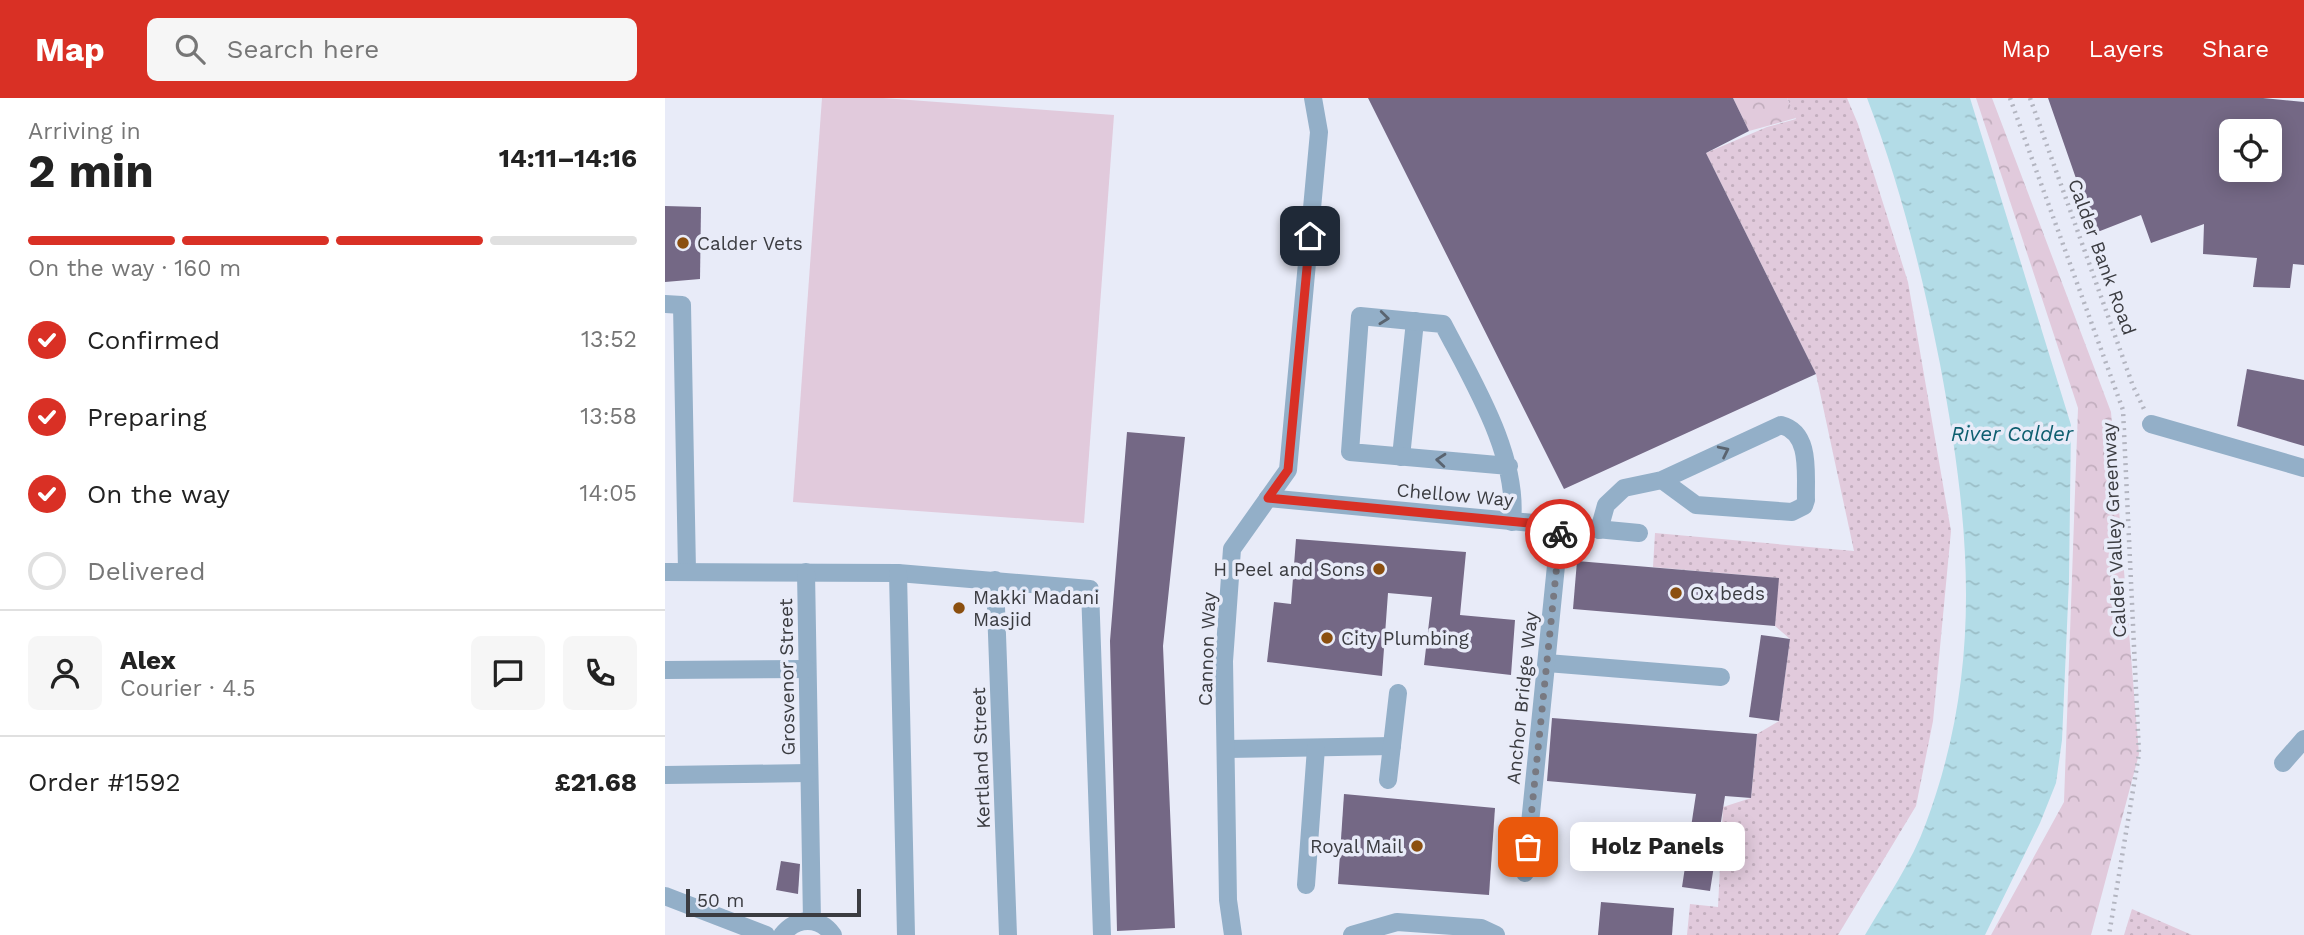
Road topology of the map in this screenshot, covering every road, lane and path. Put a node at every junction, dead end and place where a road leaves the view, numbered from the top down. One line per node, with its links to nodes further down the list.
1 (1313, 98): 11 (street, Cannon Way)
2 (2010, 98): 47 (path, Calder Valley Greenway)
3 (2030, 98): 6 (path, Calder Bank Road)
4 (674, 305): 17 (street)
5 (1415, 321): 7 (street); 7 (street, one-way to 5); 8 (street)
6 (2151, 424): 9 (street)
7 (1401, 457): 8 (street, one-way to 7)
8 (1509, 466): 12 (street)
9 (2304, 468)
10 (1662, 480): 10 (street, one-way to 10); 14 (street)
11 (1268, 498): 12 (street, Chellow Way); 29 (street, Cannon Way)
12 (1512, 522): 13 (street, Chellow Way)
13 (1560, 526): 14 (street, Chellow Way); 21 (street, Anchor Bridge Way)
14 (1599, 530): 15 (street, Chellow Way)
15 (1639, 533)
16 (665, 572): 17 (street, Grosvenor Street)
17 (687, 572): 18 (street, Grosvenor Street)
18 (806, 572): 19 (street); 22 (street, Grosvenor Street)
19 (898, 573): 20 (street); 41 (street)
20 (995, 580): 42 (street, Kertland Street); 43 (street)
21 (1546, 663): 24 (street); 34 (street, Anchor Bridge Way)
22 (807, 669): 23 (street); 31 (street, Grosvenor Street)
23 (665, 670)
24 (1721, 677)
25 (1398, 693): 27 (street)
26 (2304, 738): 30 (street)
27 (1392, 746): 28 (street); 33 (street)
28 (1315, 748): 29 (street); 35 (street)
29 (1227, 749): 44 (street, Cannon Way)
30 (2283, 763)
31 (809, 773): 32 (street); 37 (street, Grosvenor Street)
32 (665, 775)
33 (1388, 780)
34 (1525, 873)
35 (1306, 885)
36 (665, 896): 38 (street)
37 (812, 921): 39 (street); 40 (street)
38 (766, 935)
39 (782, 935)
40 (833, 935)
41 (907, 935)
42 (1008, 935)
43 (1102, 935)
44 (1233, 935)
45 (1352, 935): 46 (street)
46 (1496, 935)
47 (2109, 935)

